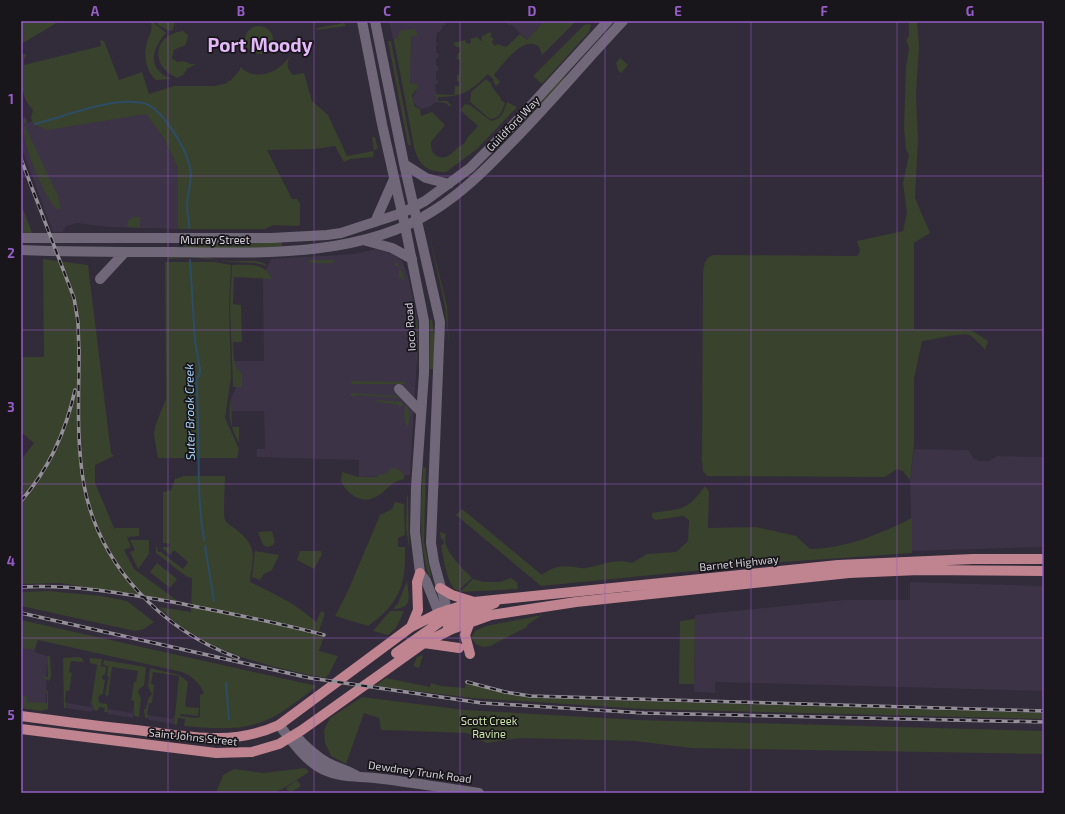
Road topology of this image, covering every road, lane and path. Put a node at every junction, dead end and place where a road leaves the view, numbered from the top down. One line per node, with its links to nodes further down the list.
1 (362, 21): 6 (main road, Ioco Road)
2 (375, 21): 5 (main road)
3 (608, 21): 7 (main road, Guildford Way)
4 (623, 21): 10 (main road, Guildford Way)
5 (404, 164): 7 (main road); 8 (main road)
6 (394, 179): 9 (main road, Ioco Road); 11 (main road)
7 (449, 184): 8 (main road, Guildford Way)
8 (414, 207): 9 (main road, Guildford Way); 10 (main road)
9 (402, 213): 11 (main road, Murray Street); 12 (main road, Ioco Road)
10 (418, 220): 12 (main road, Guildford Way); 24 (main road)
11 (375, 222): 13 (main road, Murray Street)
12 (405, 226): 14 (main road, Murray Street); 17 (main road, Ioco Road)
13 (21, 238)
14 (363, 240): 16 (main road, Murray Street); 17 (main road)
15 (21, 250): 16 (main road, Murray Street)
16 (125, 252): 18 (main road)
17 (412, 260): 20 (main road, Ioco Road)
18 (100, 279)
19 (399, 389): 20 (main road)
20 (421, 412): 23 (main road, Ioco Road)
21 (1044, 559): 25 (main road, Barnet Highway)
22 (1044, 571): 28 (main road, Barnet Highway)
23 (420, 573): 27 (main road, Ioco Road); 29 (main road)
24 (440, 588): 26 (main road); 27 (main road)
25 (502, 600): 26 (main road, Barnet Highway); 27 (main road)
26 (474, 602): 27 (main road, Barnet Highway)
27 (446, 620): 28 (main road, Barnet Highway); 29 (main road, Saint Johns Street); 30 (main road, Saint Johns Street); 33 (main road)
28 (470, 622): 32 (main road)
29 (411, 627): 35 (main road, Saint Johns Street)
30 (424, 643): 31 (main road); 33 (main road, Saint Johns Street)
31 (459, 648)
32 (470, 654)
33 (382, 668): 37 (main road, Saint Johns Street)
34 (21, 716): 35 (main road, Saint Johns Street)
35 (282, 723): 37 (main road, Dewdney Trunk Road)
36 (21, 728): 37 (main road, Saint Johns Street)
37 (292, 736): 38 (main road, Dewdney Trunk Road)
38 (478, 793)

